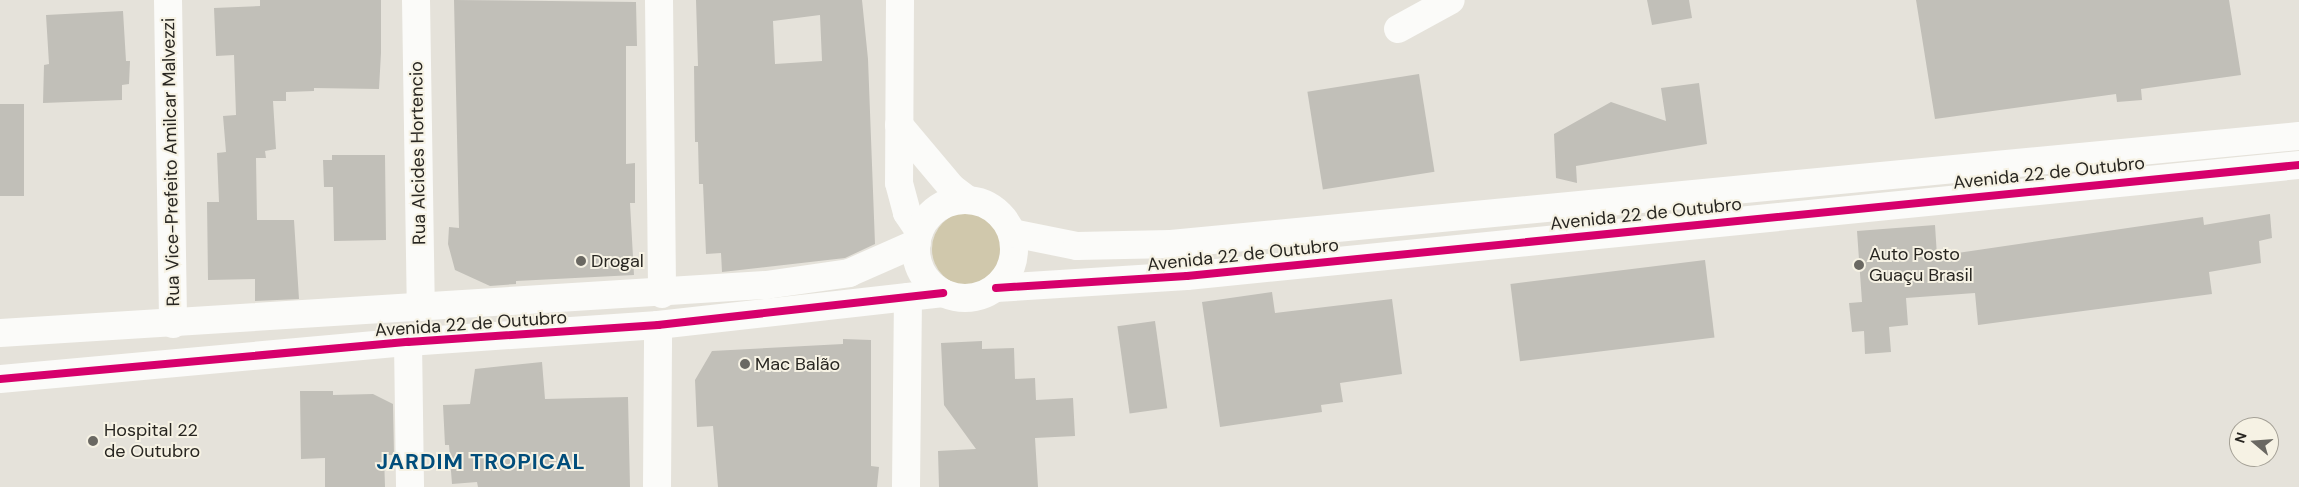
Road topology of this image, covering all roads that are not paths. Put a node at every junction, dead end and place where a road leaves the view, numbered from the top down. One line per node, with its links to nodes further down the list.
1 (168, 0): 18 (street, Rua Vice-Prefeito Amilcar Malvezzi)
2 (416, 0): 17 (street, Rua Alcides Hortencio)
3 (658, 0): 15 (street)
4 (900, 0): 7 (street)
5 (1451, 0): 6 (street)
6 (1398, 29)
7 (899, 125): 10 (street); 12 (street)
8 (2299, 136): 11 (street, Avenida 22 de Outubro)
9 (2299, 165): 13 (street, Avenida 22 de Outubro)
10 (968, 200): 11 (street); 12 (street)
11 (1012, 233): 13 (street)
12 (918, 237): 14 (street); 15 (street, Avenida 22 de Outubro)
13 (996, 288): 14 (street)
14 (943, 293): 16 (street, Avenida 22 de Outubro)
15 (662, 294): 17 (street, Avenida 22 de Outubro)
16 (908, 298): 19 (street, Avenida 22 de Outubro); 25 (street)
17 (421, 306): 18 (street, Avenida 22 de Outubro)
18 (173, 324): 20 (street, Avenida 22 de Outubro)
19 (658, 325): 21 (street, Avenida 22 de Outubro); 24 (street)
20 (0, 333)
21 (408, 342): 22 (street, Avenida 22 de Outubro); 23 (street)
22 (0, 379)
23 (410, 487)
24 (657, 487)
25 (906, 487)

